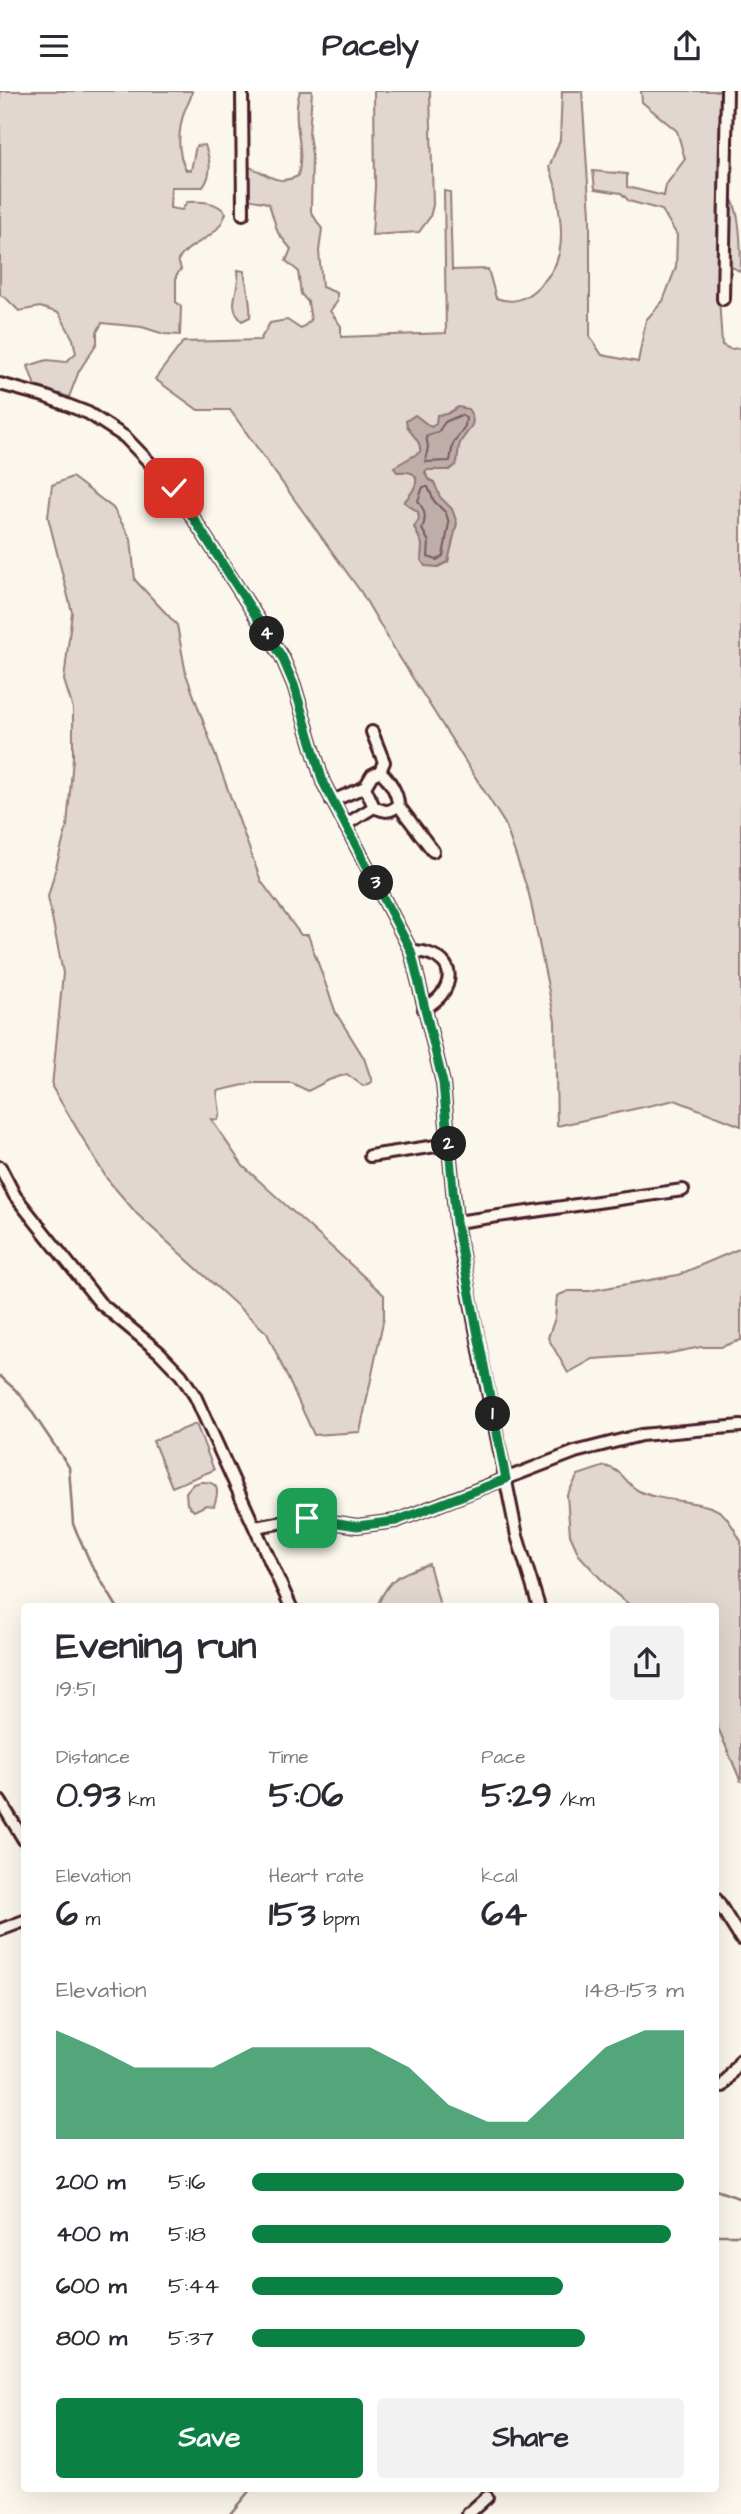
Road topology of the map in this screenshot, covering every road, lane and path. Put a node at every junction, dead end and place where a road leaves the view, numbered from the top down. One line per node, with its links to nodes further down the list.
1 (242, 91): 3 (street)
2 (727, 91): 4 (street)
3 (243, 214)
4 (723, 299)
5 (0, 384): 9 (street)
6 (372, 732): 7 (street)
7 (380, 771): 8 (street); 10 (street)
8 (365, 786): 9 (street); 11 (street)
9 (332, 801): 12 (street)
10 (398, 805): 11 (street); 13 (street)
11 (374, 807): 12 (street)
12 (345, 825): 14 (street)
13 (433, 851)
14 (411, 951): 15 (street); 15 (street)
15 (424, 1009): 16 (street)
16 (449, 1144): 17 (street); 20 (street)
17 (370, 1156)
18 (0, 1167): 23 (street)
19 (683, 1190): 20 (street)
20 (456, 1222): 22 (street)
21 (741, 1426): 22 (street)
22 (506, 1479): 23 (street); 25 (street)
23 (255, 1527): 24 (street)
24 (289, 1603)
25 (538, 1603)
26 (0, 1801): 27 (street)
27 (21, 1835)
28 (719, 1904): 31 (street)
29 (21, 1922): 30 (street)
30 (0, 1930)
31 (741, 1939)
32 (741, 2060): 33 (street)
33 (723, 2086)
34 (487, 2497): 35 (street)
35 (468, 2514)

